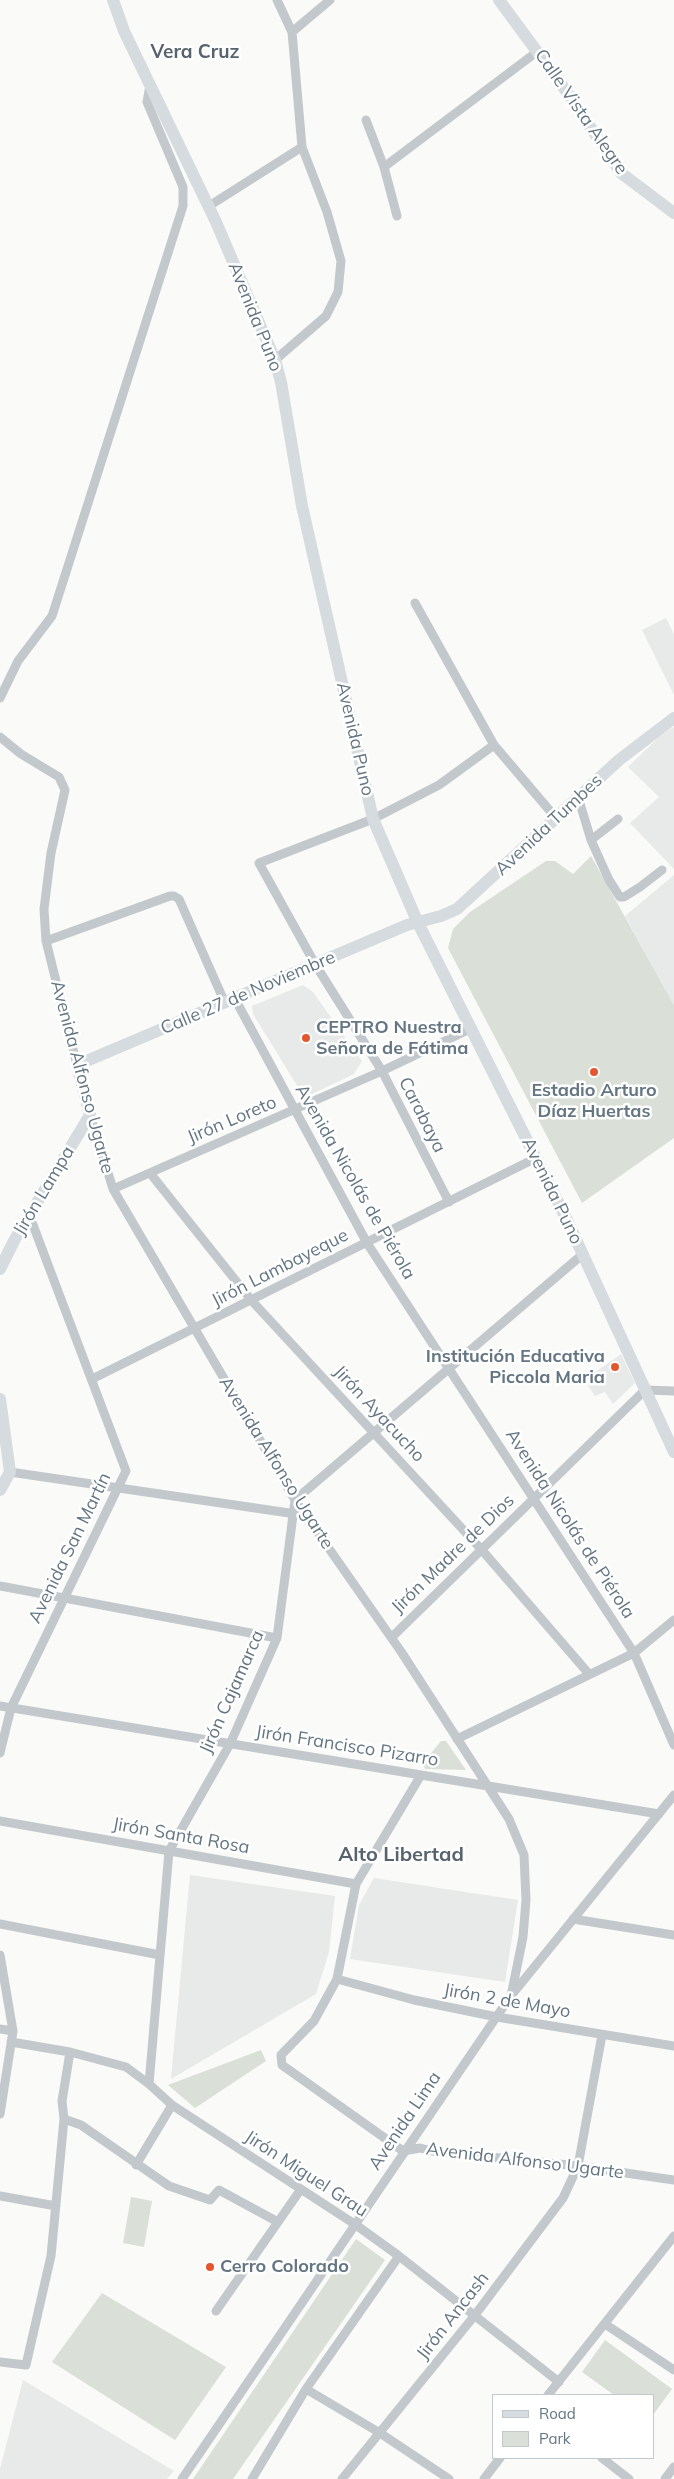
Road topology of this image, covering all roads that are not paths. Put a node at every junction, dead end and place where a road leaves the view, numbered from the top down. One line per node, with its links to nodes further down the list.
1 (277, 0): 5 (street)
2 (330, 0): 5 (street)
3 (499, 0): 6 (street, Calle Vista Alegre)
4 (114, 1): 7 (street, Avenida Puno)
5 (292, 32): 9 (street)
6 (538, 51): 10 (street); 12 (street, Calle Vista Alegre)
7 (150, 85): 11 (street, Avenida Puno); 16 (street)
8 (366, 120): 10 (street)
9 (302, 147): 11 (street); 14 (street)
10 (384, 167): 13 (street)
11 (209, 206): 14 (street, Avenida Puno)
12 (674, 213)
13 (397, 216)
14 (275, 360): 22 (street, Avenida Puno)
15 (415, 603): 19 (street)
16 (0, 698)
17 (674, 718): 20 (street, Avenida Tumbes)
18 (0, 737): 27 (street, Avenida Alfonso Ugarte)
19 (494, 745): 21 (street); 22 (street)
20 (578, 797): 21 (street, Avenida Tumbes); 24 (street)
21 (556, 818): 26 (street, Avenida Tumbes)
22 (373, 819): 26 (street, Avenida Puno); 28 (street, Carabaya)
23 (618, 819): 24 (street)
24 (591, 840): 25 (street)
25 (662, 870)
26 (418, 923): 28 (street, Calle 27 de Noviembre); 30 (street, Avenida Puno)
27 (46, 941): 29 (street, Avenida Nicolás de Piérola); 31 (street, Avenida Alfonso Ugarte)
28 (315, 964): 29 (street, Calle 27 de Noviembre); 32 (street, Carabaya)
29 (230, 1001): 31 (street, Calle 27 de Noviembre); 33 (street, Avenida Nicolás de Piérola)
30 (472, 1028): 32 (street, Jirón Loreto); 35 (street, Avenida Puno)
31 (77, 1065): 34 (street, Avenida Alfonso Ugarte)
32 (382, 1072): 33 (street, Jirón Loreto); 38 (street, Carabaya)
33 (295, 1110): 36 (street, Jirón Loreto); 40 (street, Avenida Nicolás de Piérola)
34 (90, 1114): 37 (street, Avenida Alfonso Ugarte); 39 (street, Jirón Lampa)
35 (536, 1158): 38 (street, Jirón Lambayeque); 41 (street, Avenida Puno)
36 (150, 1173): 37 (street, Jirón Loreto); 43 (street, Jirón Ayacucho)
37 (113, 1189): 44 (street, Avenida Alfonso Ugarte)
38 (449, 1202): 40 (street, Jirón Lambayeque)
39 (30, 1217): 42 (street, Jirón Lampa); 46 (street, Avenida San Martín)
40 (367, 1243): 43 (street, Jirón Lambayeque); 45 (street, Avenida Nicolás de Piérola)
41 (583, 1254): 45 (street); 47 (street, Avenida Puno)
42 (0, 1269)
43 (252, 1301): 44 (street, Jirón Lambayeque); 50 (street, Jirón Ayacucho)
44 (194, 1330): 46 (street, Jirón Lambayeque); 56 (street, Avenida Alfonso Ugarte)
45 (449, 1368): 50 (street); 55 (street, Avenida Nicolás de Piérola)
46 (92, 1379): 53 (street, Avenida San Martín)
47 (645, 1390): 48 (street); 51 (street, Avenida Puno); 55 (street, Jirón Madre de Dios)
48 (674, 1391)
49 (0, 1399): 52 (street)
50 (374, 1432): 56 (street); 59 (street, Jirón Ayacucho)
51 (674, 1452)
52 (10, 1472): 53 (street); 54 (street)
53 (118, 1488): 57 (street); 61 (street, Avenida San Martín)
54 (0, 1490)
55 (534, 1498): 59 (street, Jirón Madre de Dios); 65 (street, Avenida Nicolás de Piérola)
56 (295, 1500): 57 (street, Jirón Cajamarca); 58 (street, Avenida Alfonso Ugarte)
57 (292, 1513): 58 (street); 64 (street, Jirón Cajamarca)
58 (306, 1516): 63 (street, Avenida Alfonso Ugarte)
59 (481, 1549): 63 (street, Jirón Madre de Dios); 66 (street, Jirón Ayacucho)
60 (0, 1586): 61 (street)
61 (64, 1598): 64 (street); 68 (street, Avenida San Martín)
62 (674, 1620): 65 (street)
63 (392, 1637): 69 (street, Avenida Alfonso Ugarte)
64 (277, 1638): 70 (street, Jirón Cajamarca)
65 (634, 1653): 66 (street); 71 (street, Avenida Nicolás de Piérola)
66 (589, 1674): 69 (street)
67 (0, 1706): 68 (street, Jirón Francisco Pizarro)
68 (11, 1708): 70 (street, Jirón Francisco Pizarro); 72 (street, Avenida San Martín)
69 (457, 1739): 74 (street, Avenida Alfonso Ugarte)
70 (230, 1744): 73 (street, Jirón Francisco Pizarro); 78 (street, Jirón Cajamarca)
71 (674, 1745)
72 (0, 1753)
73 (421, 1775): 74 (street, Jirón Francisco Pizarro); 79 (street, Avenida Alfonso Ugarte)
74 (489, 1786): 76 (street, Jirón Francisco Pizarro); 86 (street, Avenida Alfonso Ugarte)
75 (674, 1795): 76 (street, Avenida Lima)
76 (659, 1814): 80 (street, Avenida Lima)
77 (0, 1821): 78 (street, Jirón Santa Rosa)
78 (168, 1851): 79 (street, Jirón Santa Rosa); 84 (street, Jirón Cajamarca)
79 (356, 1884): 85 (street, Avenida Alfonso Ugarte)
80 (573, 1919): 82 (street); 86 (street, Avenida Lima)
81 (0, 1924): 84 (street)
82 (674, 1935)
83 (0, 1955): 89 (street)
84 (160, 1955): 94 (street, Jirón Cajamarca)
85 (337, 1979): 87 (street, Jirón 2 de Mayo); 98 (street, Avenida Alfonso Ugarte)
86 (511, 1996): 87 (street, Avenida Lima)
87 (497, 2017): 90 (street, Jirón 2 de Mayo); 98 (street, Avenida Lima)
88 (0, 2029): 89 (street)
89 (13, 2031): 91 (street)
90 (602, 2034): 92 (street, Jirón 2 de Mayo); 100 (street, Jirón Ancash)
91 (11, 2042): 93 (street, Jirón Miguel Grau); 96 (street)
92 (674, 2046)
93 (70, 2052): 94 (street, Jirón Miguel Grau); 97 (street)
94 (150, 2084): 95 (street, Jirón Miguel Grau)
95 (172, 2105): 99 (street); 102 (street, Jirón Miguel Grau)
96 (0, 2114)
97 (64, 2119): 99 (street); 104 (street)
98 (403, 2151): 100 (street, Avenida Alfonso Ugarte); 106 (street, Avenida Lima)
99 (136, 2165): 105 (street)
100 (578, 2166): 101 (street, Avenida Alfonso Ugarte); 110 (street, Jirón Ancash)
101 (674, 2180)
102 (301, 2189): 105 (street); 106 (street, Jirón Miguel Grau)
103 (0, 2196): 104 (street)
104 (56, 2206): 112 (street)
105 (278, 2222): 109 (street)
106 (356, 2225): 108 (street, Jirón Miguel Grau); 121 (street, Avenida Lima)
107 (674, 2236): 111 (street)
108 (399, 2256): 110 (street, Jirón Miguel Grau); 115 (street)
109 (216, 2311)
110 (475, 2315): 114 (street, Jirón Miguel Grau); 117 (street, Jirón Ancash)
111 (606, 2324): 113 (street); 114 (street)
112 (0, 2362)
113 (674, 2370)
114 (559, 2382): 116 (street)
115 (306, 2389): 117 (street); 122 (street)
116 (549, 2394)
117 (380, 2433): 123 (street, Jirón Ancash); 124 (street)
118 (499, 2459): 125 (street)
119 (603, 2459): 126 (street)
120 (674, 2467): 127 (street)
121 (182, 2479)
122 (252, 2479)
123 (342, 2479)
124 (449, 2479)
125 (484, 2479)
126 (629, 2479)
127 (665, 2479)

